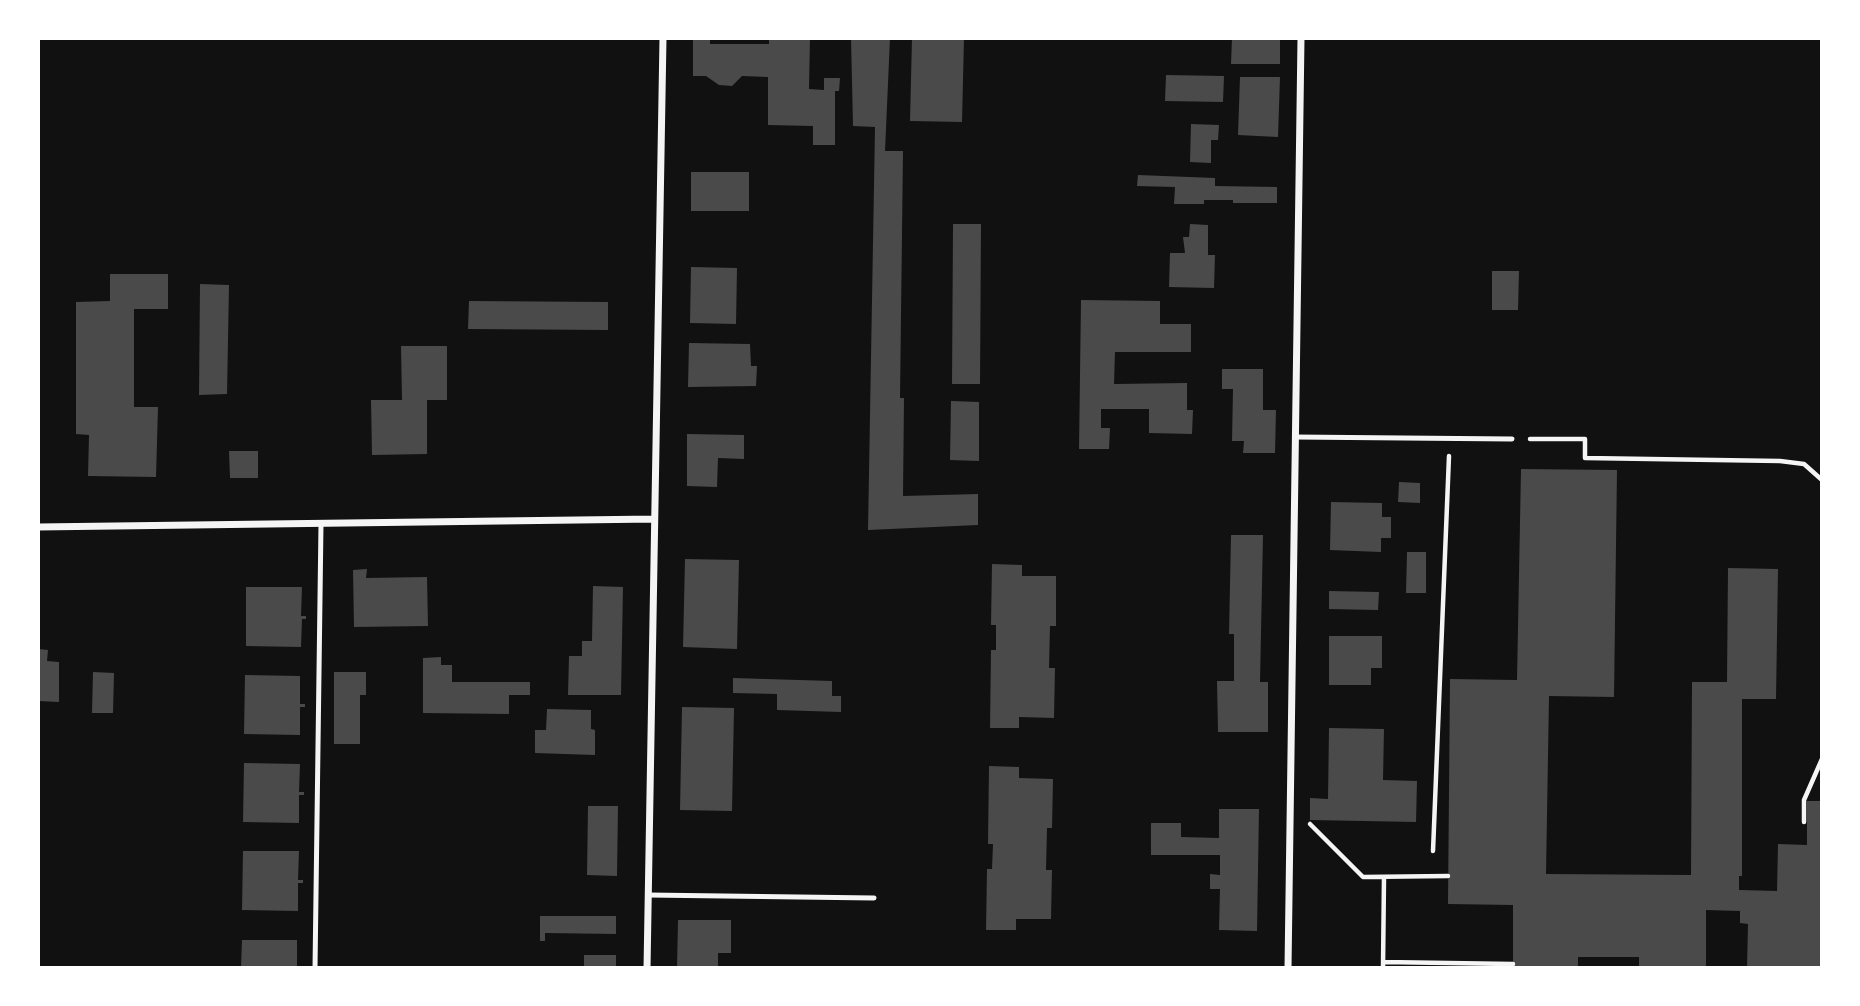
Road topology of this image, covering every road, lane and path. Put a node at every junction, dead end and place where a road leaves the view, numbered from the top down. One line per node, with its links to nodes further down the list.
1 (663, 38): 7 (street)
2 (1301, 38): 3 (street)
3 (1294, 437): 4 (lane); 22 (street)
4 (1450, 439): 5 (lane); 13 (path)
5 (1512, 439): 6 (path)
6 (1822, 481)
7 (654, 519): 8 (street); 16 (street)
8 (321, 524): 9 (street); 20 (lane)
9 (38, 527)
10 (1822, 759): 12 (path)
11 (1308, 821): 15 (path)
12 (1804, 822)
13 (1433, 850)
14 (1448, 876): 15 (path)
15 (1384, 877): 19 (path)
16 (648, 895): 17 (lane); 21 (street)
17 (874, 898)
18 (1513, 964): 19 (path)
19 (1383, 965)
20 (315, 968)
21 (647, 968)
22 (1287, 968)

